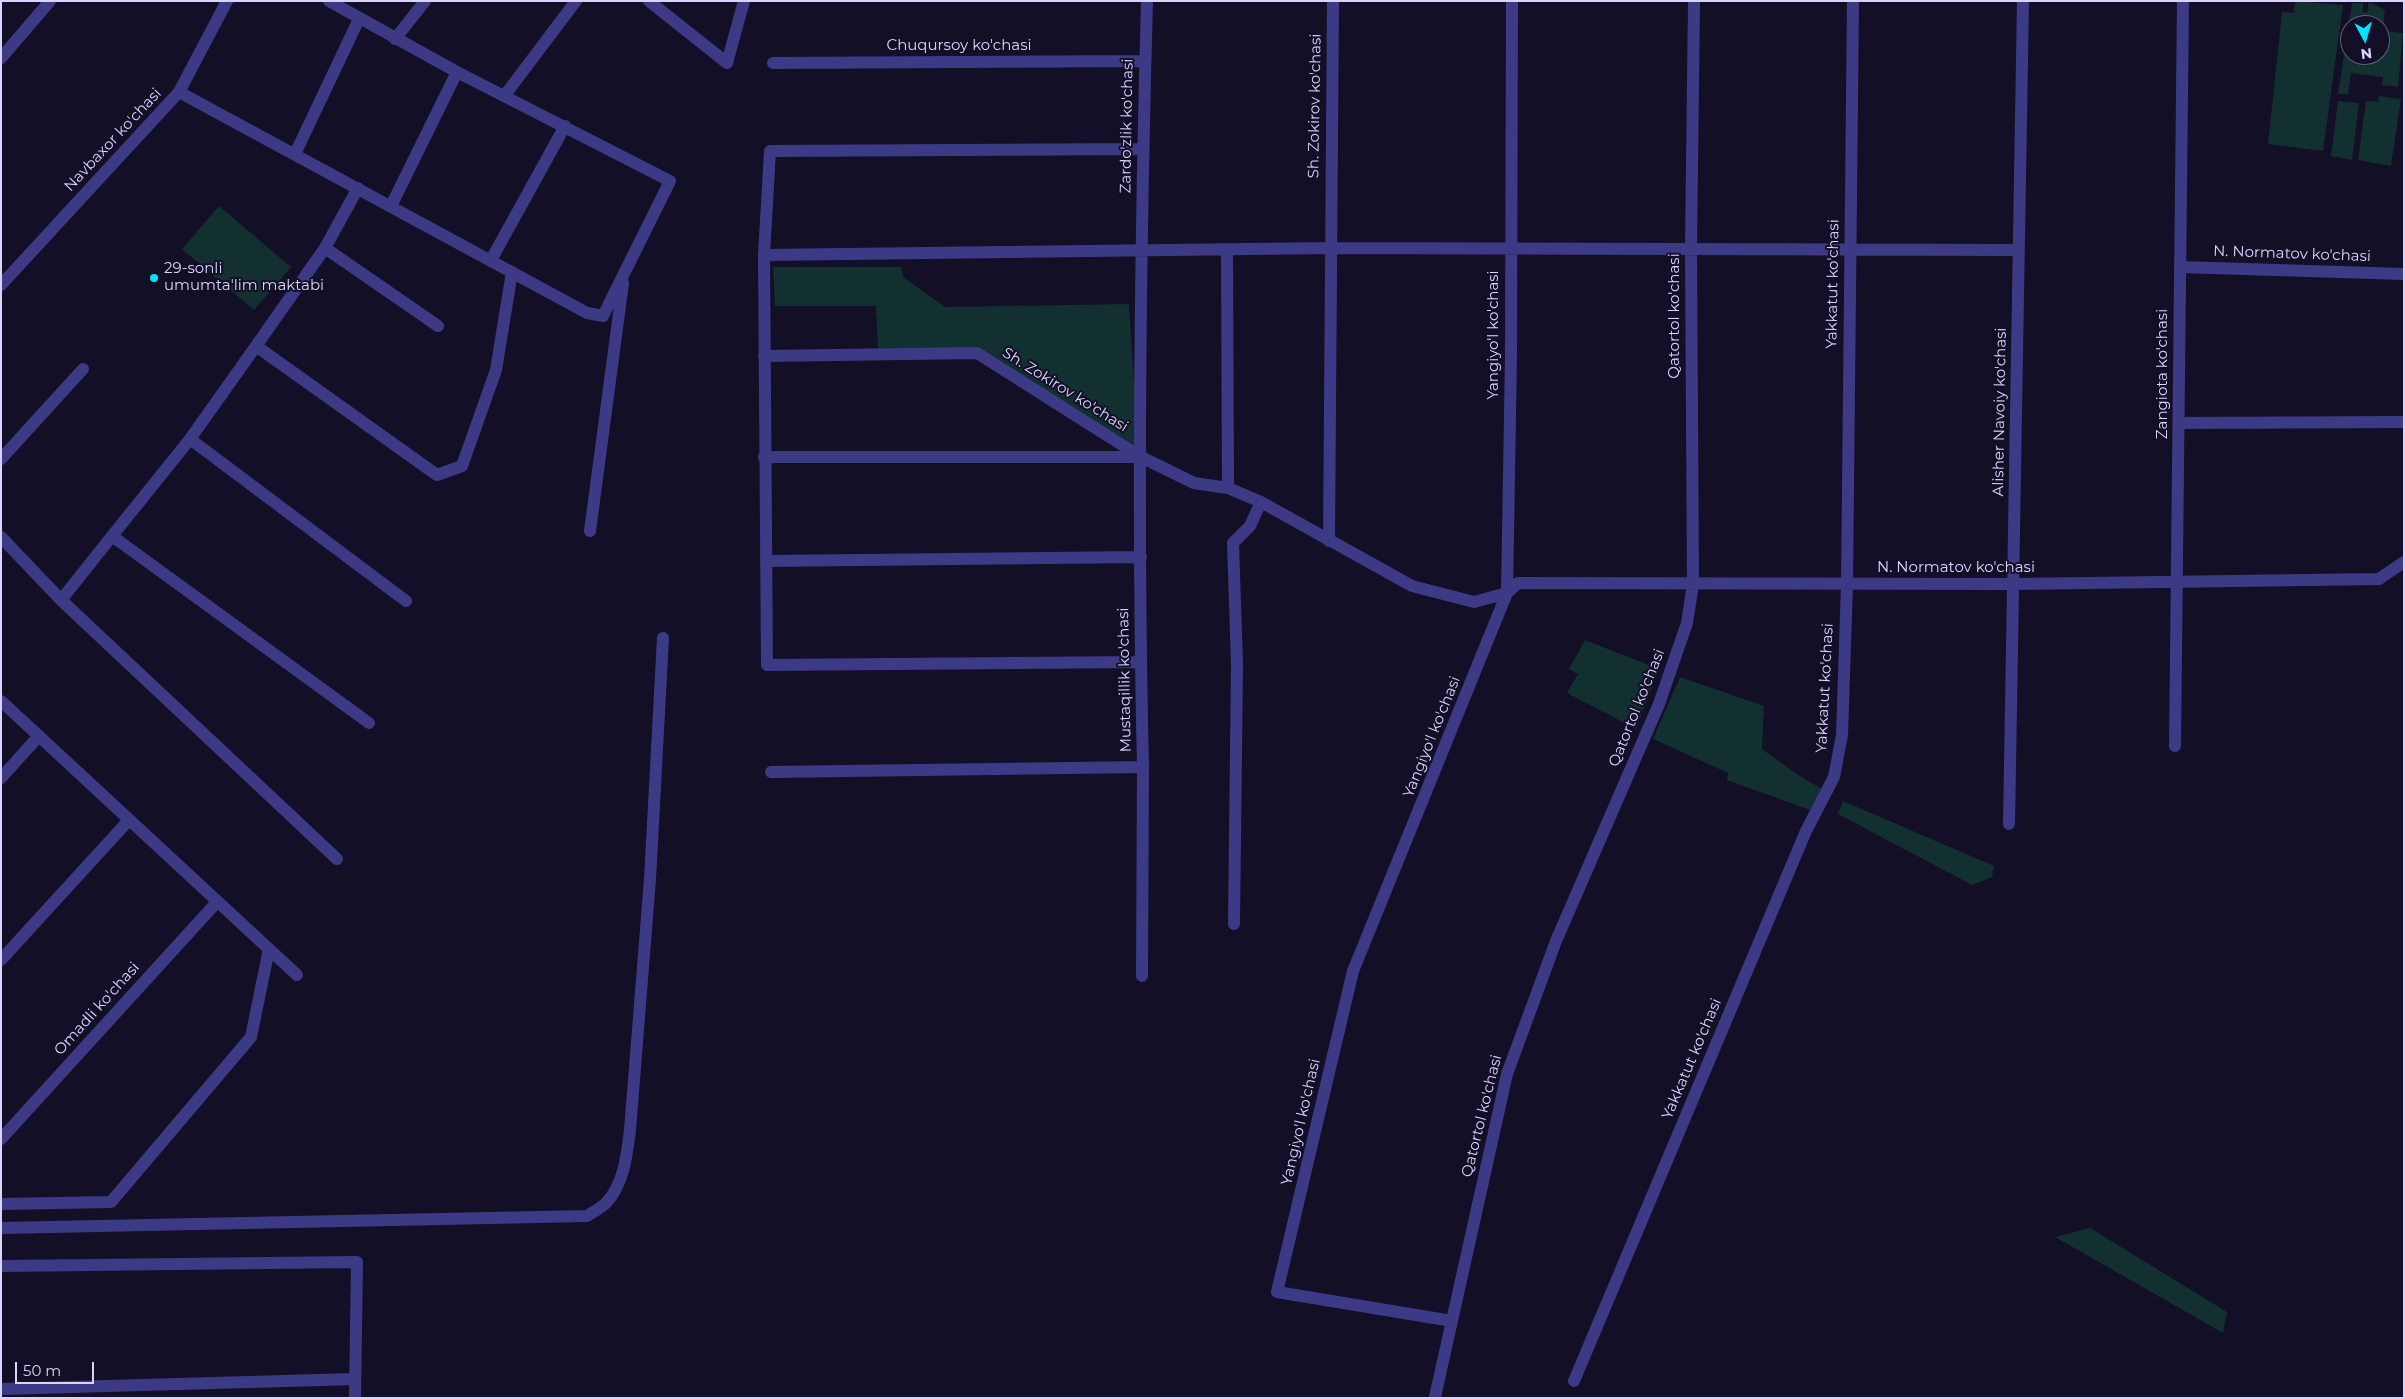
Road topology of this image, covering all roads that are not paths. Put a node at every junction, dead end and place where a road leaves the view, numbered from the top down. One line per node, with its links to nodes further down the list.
1 (50, 1): 17 (street)
2 (227, 1): 21 (street, Navbaxor ko'chasi)
3 (329, 1): 15 (street)
4 (424, 1): 16 (street)
5 (576, 1): 22 (street)
6 (649, 1): 7 (street)
7 (744, 1)
8 (1147, 1): 18 (street, Zardo'zlik ko'chasi)
9 (1333, 1): 29 (street, Sh. Zokirov ko'chasi)
10 (1512, 1): 30 (street, Yangiyo'l ko'chasi)
11 (1694, 1): 31 (street, Qatortol ko'chasi)
12 (1853, 1): 32 (street, Yakkatut ko'chasi)
13 (2022, 1): 34 (street, Alisher Navoiy ko'chasi)
14 (2183, 1): 38 (street, Zangiota ko'chasi)
15 (359, 19): 16 (street); 25 (street)
16 (395, 39): 20 (street)
17 (1, 58)
18 (1145, 61): 19 (street, Chuqursoy ko'chasi); 24 (street, Zardo'zlik ko'chasi)
19 (773, 63)
20 (457, 72): 22 (street); 27 (street)
21 (179, 92): 25 (street); 42 (street, Navbaxor ko'chasi)
22 (505, 95): 23 (street)
23 (564, 126): 37 (street); 40 (street)
24 (1143, 148): 35 (street, Zardo'zlik ko'chasi); 36 (street)
25 (295, 154): 26 (street)
26 (358, 188): 27 (street); 28 (street)
27 (391, 206): 37 (street)
28 (325, 248): 43 (street); 44 (street)
29 (1330, 248): 30 (street); 33 (street); 58 (street, Sh. Zokirov ko'chasi)
30 (1510, 248): 31 (street); 66 (street, Yangiyo'l ko'chasi)
31 (1691, 248): 32 (street); 63 (street, Qatortol ko'chasi)
32 (1850, 249): 34 (street); 65 (street, Yakkatut ko'chasi)
33 (1226, 250): 35 (street); 53 (street)
34 (2019, 250): 64 (street, Alisher Navoiy ko'chasi)
35 (1142, 252): 36 (street); 51 (street, Mustaqillik ko'chasi)
36 (764, 255): 45 (street)
37 (490, 260): 39 (street)
38 (2180, 267): 41 (street, N. Normatov ko'chasi); 48 (street, Zangiota ko'chasi)
39 (512, 272): 40 (street); 44 (street)
40 (624, 273): 55 (street)
41 (2404, 274)
42 (1, 285)
43 (438, 326)
44 (256, 346): 49 (street)
45 (764, 356): 50 (street); 51 (street, Sh. Zokirov ko'chasi)
46 (83, 369): 52 (street)
47 (2404, 422): 48 (street)
48 (2180, 423): 62 (street, Zangiota ko'chasi)
49 (190, 439): 56 (street); 68 (street)
50 (764, 457): 51 (street); 60 (street)
51 (1141, 457): 53 (street, Sh. Zokirov ko'chasi); 59 (street, Mustaqillik ko'chasi)
52 (1, 459)
53 (1228, 488): 54 (street, Sh. Zokirov ko'chasi)
54 (1261, 502): 58 (street, Sh. Zokirov ko'chasi); 82 (street)
55 (590, 531)
56 (112, 536): 67 (street); 72 (street)
57 (1, 537): 67 (street)
58 (1329, 541): 66 (street, Sh. Zokirov ko'chasi)
59 (1141, 557): 60 (street); 70 (street, Mustaqillik ko'chasi)
60 (766, 561): 70 (street)
61 (2404, 562): 62 (street, N. Normatov ko'chasi)
62 (2177, 582): 64 (street, N. Normatov ko'chasi); 74 (street, Zangiota ko'chasi)
63 (1693, 584): 65 (street, N. Normatov ko'chasi); 66 (street, N. Normatov ko'chasi); 91 (street, Qatortol ko'chasi)
64 (2014, 584): 65 (street, N. Normatov ko'chasi); 79 (street, Alisher Navoiy ko'chasi)
65 (1847, 585): 93 (street, Yakkatut ko'chasi)
66 (1507, 594): 91 (street, Yangiyo'l ko'chasi)
67 (61, 600): 80 (street)
68 (406, 601)
69 (663, 638): 89 (street)
70 (1140, 662): 75 (street, Mustaqillik ko'chasi)
71 (1, 702): 73 (street)
72 (369, 723)
73 (38, 737): 77 (street); 78 (street)
74 (2176, 746)
75 (1142, 767): 76 (street, Mustaqillik ko'chasi); 86 (street)
76 (771, 772)
77 (1, 778)
78 (129, 820): 81 (street); 84 (street)
79 (2009, 824)
80 (337, 859)
81 (217, 902): 83 (street); 87 (street, Omadli ko'chasi)
82 (1234, 924)
83 (269, 949): 85 (street); 88 (street)
84 (1, 960)
85 (297, 975)
86 (1142, 976)
87 (1, 1139)
88 (1, 1204)
89 (1, 1228)
90 (1, 1266): 92 (street)
91 (1452, 1321): 95 (street, Qatortol ko'chasi)
92 (355, 1379): 94 (street); 96 (street)
93 (1574, 1381)
94 (1, 1390)
95 (1435, 1397)
96 (355, 1398)

